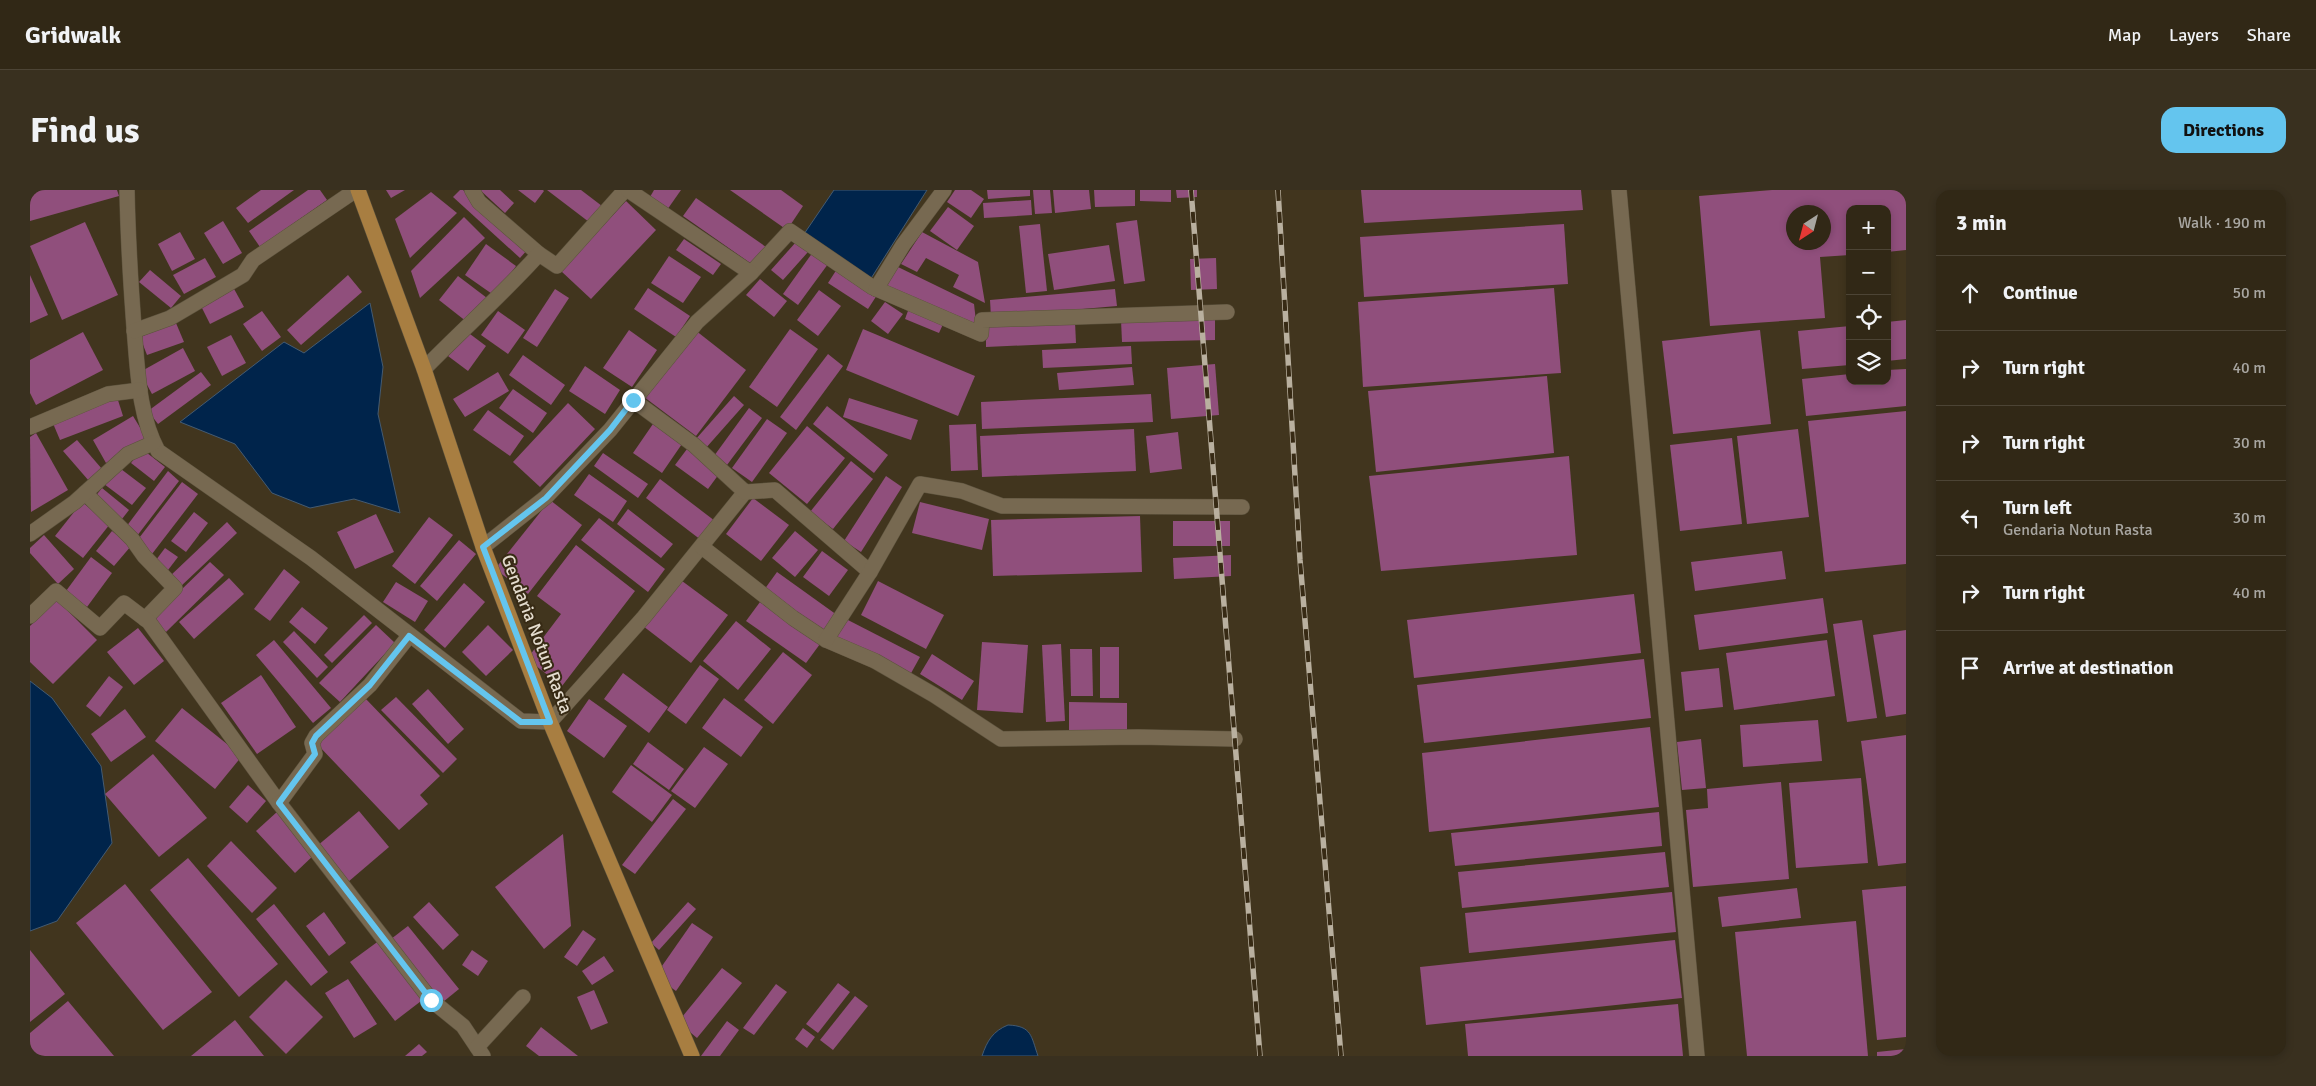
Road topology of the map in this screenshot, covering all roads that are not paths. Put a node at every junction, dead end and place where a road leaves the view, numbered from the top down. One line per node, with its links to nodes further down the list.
1 (127, 190): 11 (street)
2 (357, 190): 11 (street); 12 (main road, Gendaria Notun Rasta)
3 (472, 190): 7 (street)
4 (627, 190): 7 (street); 8 (street)
5 (944, 190): 9 (street)
6 (1619, 190): 34 (street)
7 (539, 254): 12 (street)
8 (751, 273): 9 (street); 14 (street)
9 (876, 289): 10 (street)
10 (1227, 312)
11 (134, 331): 13 (street)
12 (424, 369): 21 (main road, Gendaria Notun Rasta)
13 (140, 390): 15 (street); 16 (street)
14 (633, 400): 17 (street); 21 (street)
15 (30, 427)
16 (153, 443): 18 (street); 26 (street)
17 (745, 492): 22 (street); 23 (street)
18 (85, 493): 20 (street); 25 (street)
19 (1242, 507): 23 (street)
20 (30, 534)
21 (483, 547): 28 (main road, Gendaria Notun Rasta)
22 (702, 547): 27 (street); 28 (street)
23 (870, 572): 27 (street)
24 (30, 616): 25 (street)
25 (145, 619): 30 (street)
26 (409, 636): 28 (street); 30 (street)
27 (826, 640): 29 (street)
28 (550, 722): 33 (main road, Gendaria Notun Rasta)
29 (1235, 739)
30 (279, 803): 32 (street)
31 (523, 997): 32 (street)
32 (480, 1052)
33 (692, 1056)
34 (1697, 1056)

